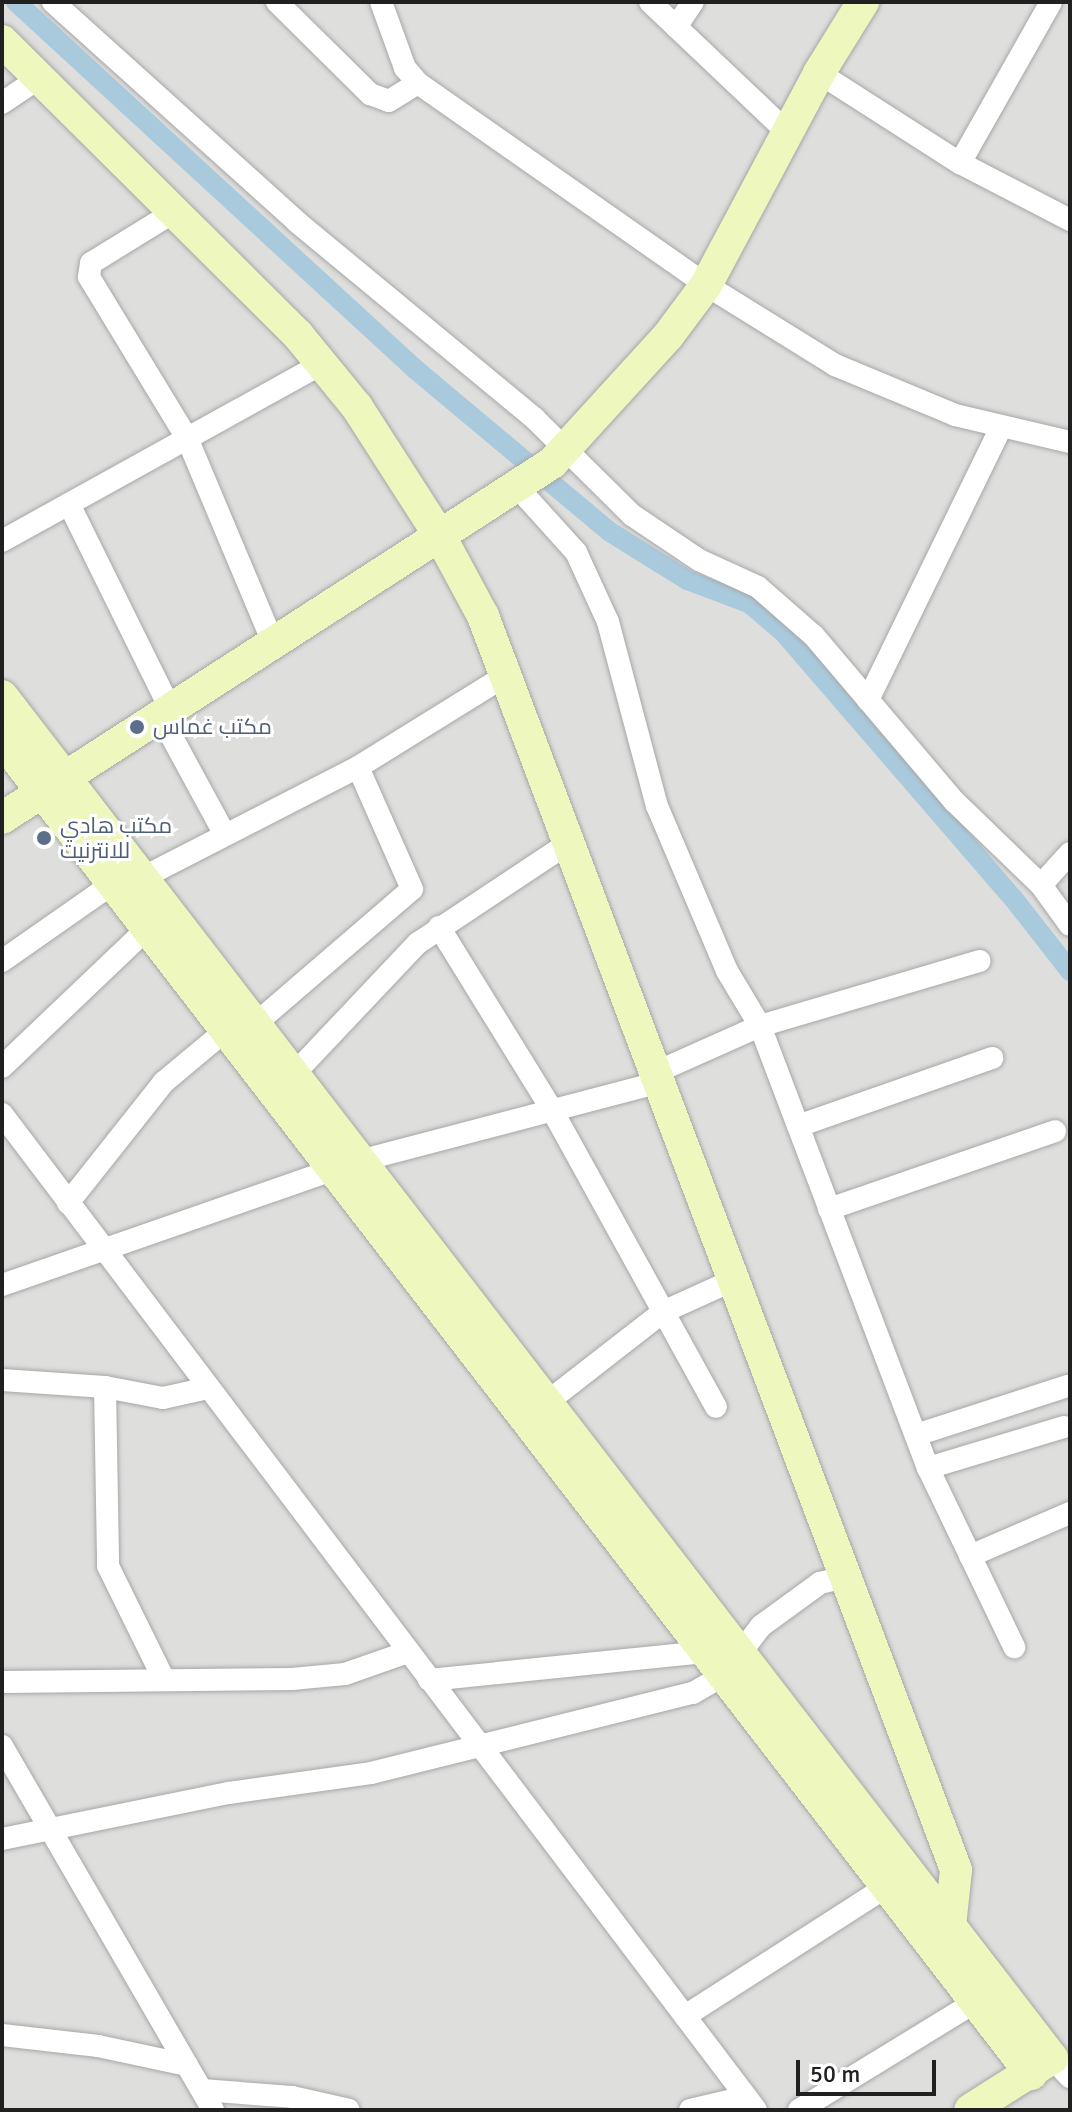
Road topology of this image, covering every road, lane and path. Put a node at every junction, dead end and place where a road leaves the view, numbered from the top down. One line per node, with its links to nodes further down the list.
1 (53, 2): 23 (street)
2 (277, 2): 12 (street)
3 (381, 2): 12 (street)
4 (650, 2): 8 (street)
5 (693, 2): 8 (street)
6 (863, 2): 10 (street)
7 (1051, 2): 15 (street)
8 (676, 27): 14 (street)
9 (2, 41): 11 (street)
10 (819, 73): 14 (street); 15 (street)
11 (39, 78): 13 (street); 16 (street)
12 (418, 83): 18 (street)
13 (2, 103)
14 (787, 132): 18 (street)
15 (960, 163): 17 (street)
16 (174, 212): 19 (street); 21 (street)
17 (1070, 220)
18 (706, 285): 20 (street); 23 (street)
19 (321, 364): 21 (street); 26 (street)
20 (1001, 427): 22 (street); 31 (street)
21 (187, 438): 25 (street); 28 (street)
22 (1070, 442)
23 (560, 456): 24 (street); 31 (street)
24 (519, 489): 26 (street); 47 (street)
25 (69, 504): 27 (street); 32 (street)
26 (441, 538): 28 (street); 29 (street)
27 (2, 541)
28 (274, 645): 32 (street)
29 (505, 676): 34 (street); 38 (street)
30 (2, 696): 35 (street)
31 (868, 700): 41 (street)
32 (166, 714): 35 (street); 37 (street)
33 (2, 740): 35 (street)
34 (358, 767): 37 (street); 48 (street)
35 (53, 786): 36 (street); 40 (street)
36 (2, 818)
37 (225, 835): 40 (street)
38 (567, 844): 43 (street); 52 (street)
39 (1070, 853): 41 (street)
40 (127, 881): 44 (street); 45 (street); 48 (street)
41 (1041, 885): 42 (street)
42 (1070, 925)
43 (439, 927): 51 (street); 53 (street)
44 (147, 929): 48 (street); 50 (street)
45 (2, 961)
46 (980, 961): 47 (street)
47 (760, 1026): 52 (street); 55 (street)
48 (240, 1028): 51 (street); 57 (street); 58 (street)
49 (992, 1058): 55 (street)
50 (2, 1067)
51 (293, 1075): 57 (street)
52 (654, 1078): 53 (street); 61 (street)
53 (552, 1110): 57 (street); 63 (street)
54 (2, 1114): 58 (street)
55 (798, 1126): 59 (street)
56 (1055, 1131): 59 (street)
57 (346, 1166): 60 (street); 68 (street); 78 (street)
58 (68, 1203): 60 (street)
59 (829, 1209): 71 (street)
60 (106, 1253): 62 (street); 67 (street)
61 (731, 1281): 63 (street); 75 (street)
62 (2, 1285)
63 (663, 1312): 68 (street); 69 (street)
64 (2, 1380): 66 (street)
65 (1068, 1386): 71 (street)
66 (105, 1387): 67 (street); 79 (street)
67 (208, 1388): 77 (street)
68 (546, 1403): 78 (street)
69 (716, 1407)
70 (1064, 1427): 72 (street)
71 (916, 1435): 72 (street)
72 (928, 1468): 74 (street)
73 (1070, 1513): 74 (street)
74 (970, 1556): 76 (street)
75 (844, 1577): 78 (street); 87 (street)
76 (1014, 1647)
77 (408, 1652): 79 (street); 80 (street)
78 (722, 1660): 80 (street); 82 (street); 86 (street); 87 (street)
79 (164, 1680): 81 (street)
80 (429, 1680): 82 (street)
81 (2, 1682)
82 (477, 1744): 84 (street); 89 (street)
83 (2, 1746): 84 (street)
84 (49, 1827): 85 (street); 91 (street)
85 (2, 1839)
86 (886, 1887): 88 (street); 89 (street)
87 (950, 1926): 92 (street)
88 (975, 2002): 92 (street); 98 (street)
89 (685, 2016): 94 (street)
90 (2, 2035): 91 (street)
91 (187, 2065): 93 (street)
92 (1051, 2070): 99 (street)
93 (202, 2090): 95 (street); 96 (street)
94 (751, 2104): 97 (street)
95 (213, 2110)
96 (349, 2110)
97 (690, 2110)
98 (799, 2110)
99 (970, 2110)

